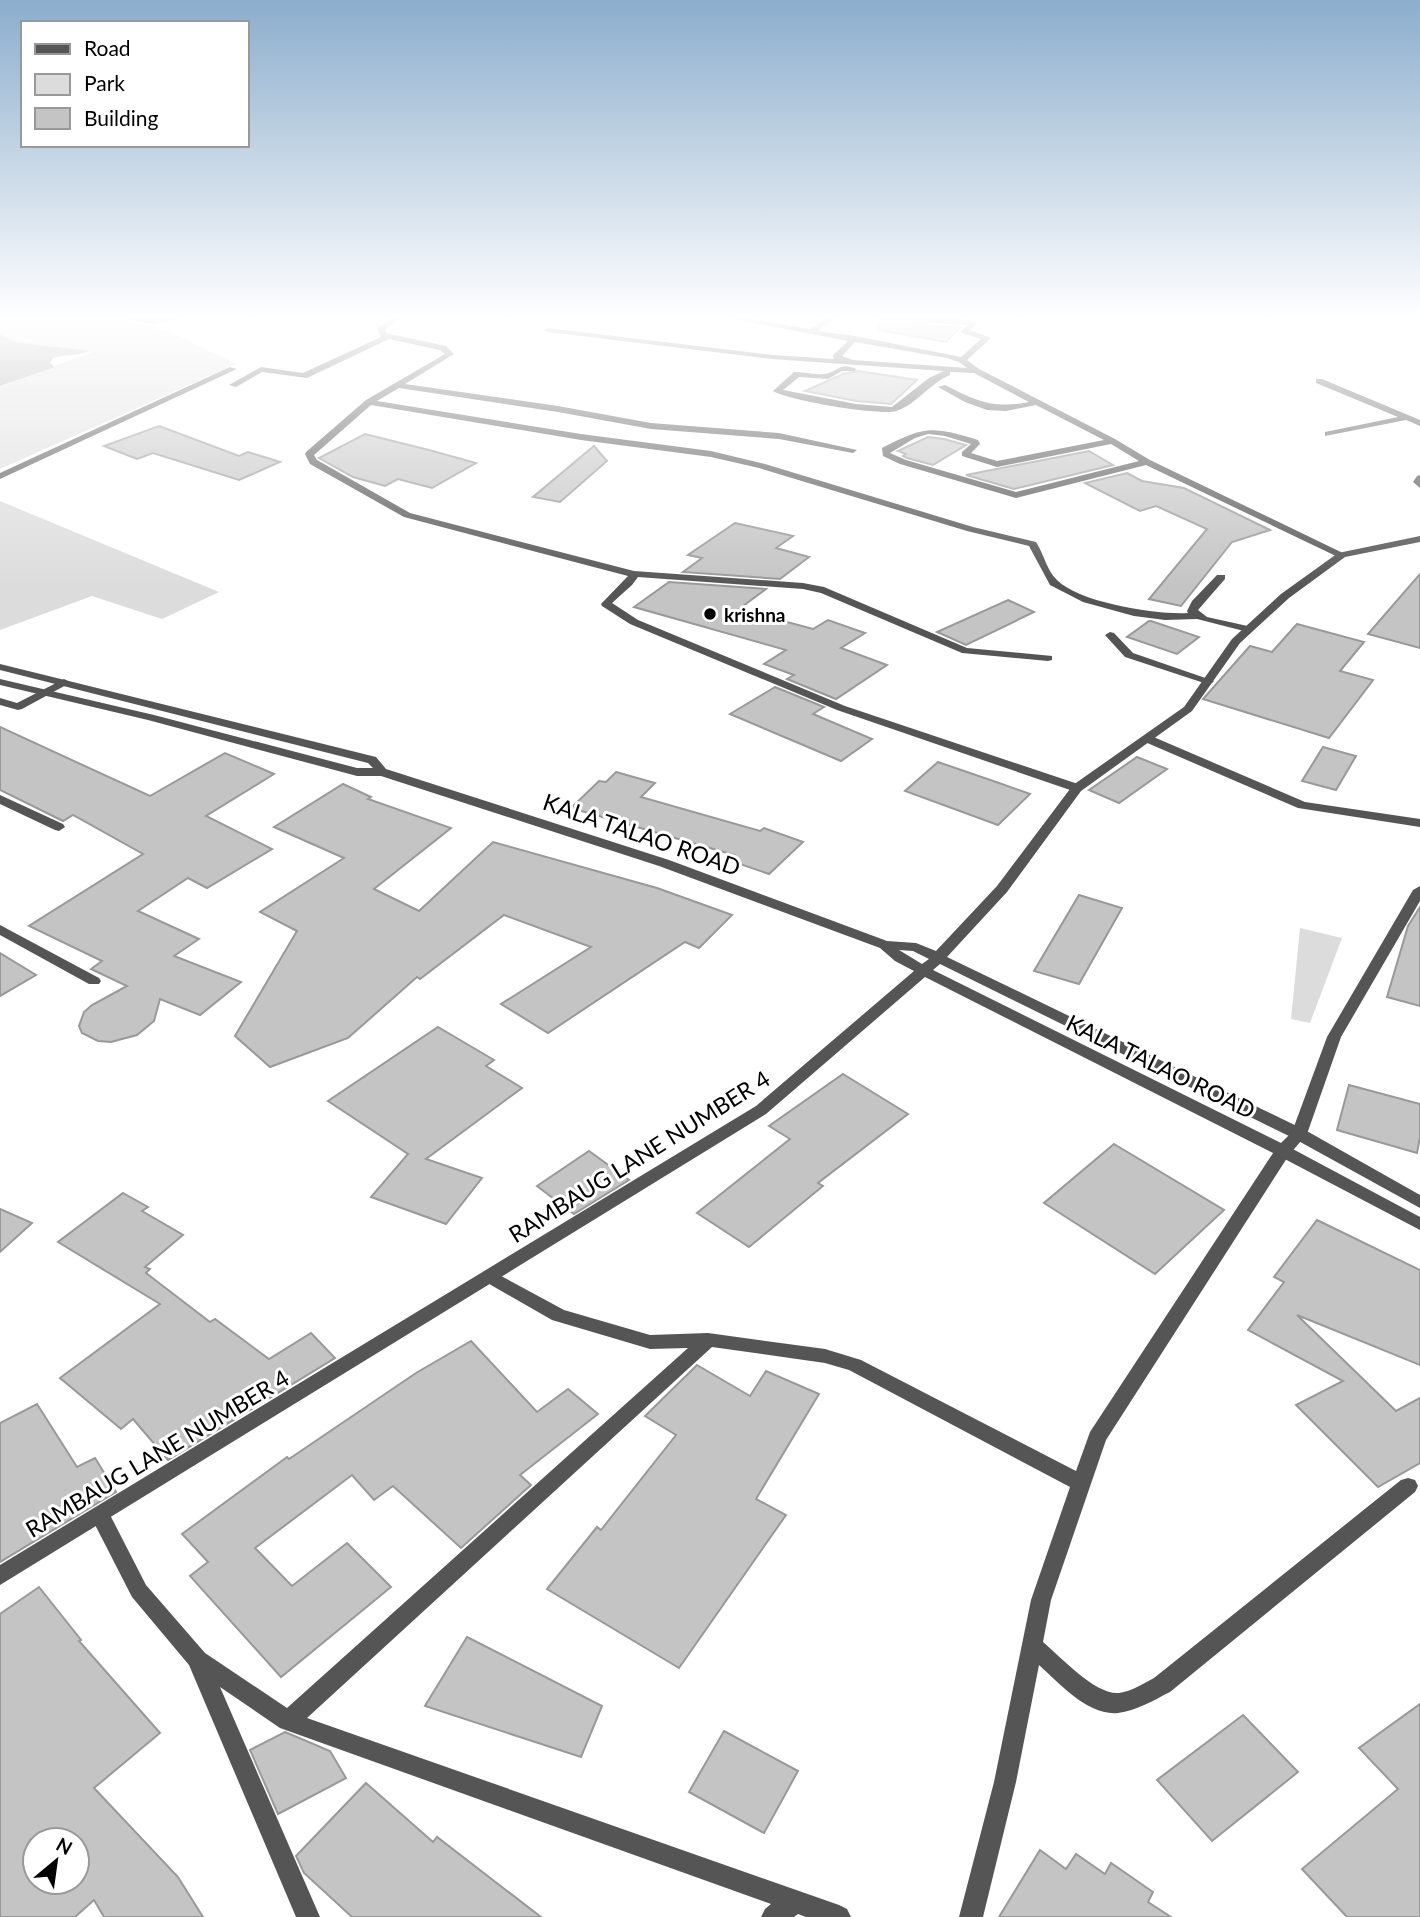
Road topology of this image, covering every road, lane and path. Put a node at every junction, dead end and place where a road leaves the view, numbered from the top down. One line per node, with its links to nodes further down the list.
1 (150, 407): 17 (street)
2 (364, 407): 22 (street)
3 (402, 407): 24 (street)
4 (548, 407): 15 (street)
5 (866, 407): 6 (street)
6 (893, 407)
7 (988, 407): 8 (street)
8 (1009, 407)
9 (1044, 407): 14 (street)
10 (1384, 407): 11 (street)
11 (1407, 417): 12 (street); 13 (street)
12 (1420, 423)
13 (1328, 435)
14 (1112, 441): 16 (street); 16 (street)
15 (853, 450)
16 (1147, 462): 21 (street)
17 (0, 477)
18 (1420, 478): 19 (street)
19 (1420, 485)
20 (1420, 539): 21 (street, RAMBAUG LANE NUMBER 4)
21 (1342, 555): 25 (street, RAMBAUG LANE NUMBER 4)
22 (634, 574): 27 (street); 36 (street)
23 (1221, 577): 24 (street)
24 (1198, 616): 25 (street)
25 (1248, 629): 29 (street, RAMBAUG LANE NUMBER 4)
26 (1110, 635): 29 (street)
27 (1048, 658)
28 (0, 667): 31 (street, KALA TALAO ROAD)
29 (1208, 681): 34 (street, RAMBAUG LANE NUMBER 4)
30 (0, 682): 32 (street, KALA TALAO ROAD)
31 (64, 682): 32 (street); 35 (street, KALA TALAO ROAD)
32 (48, 691): 33 (street); 35 (street, KALA TALAO ROAD)
33 (0, 701)
34 (1149, 739): 36 (street, RAMBAUG LANE NUMBER 4); 38 (street)
35 (382, 772): 42 (street, KALA TALAO ROAD)
36 (1077, 789): 43 (street, RAMBAUG LANE NUMBER 4)
37 (0, 799): 39 (street)
38 (1420, 824)
39 (59, 827)
40 (1420, 890): 46 (street)
41 (0, 929): 45 (street)
42 (885, 945): 43 (street, KALA TALAO ROAD); 44 (street, KALA TALAO ROAD)
43 (938, 958): 44 (street, RAMBAUG LANE NUMBER 4); 46 (street, KALA TALAO ROAD)
44 (922, 970): 47 (street, KALA TALAO ROAD); 50 (street, RAMBAUG LANE NUMBER 4)
45 (94, 981)
46 (1299, 1134): 47 (street); 48 (street, KALA TALAO ROAD)
47 (1283, 1151): 49 (street, KALA TALAO ROAD); 52 (street)
48 (1420, 1202)
49 (1420, 1224)
50 (490, 1276): 51 (street); 54 (street, RAMBAUG LANE NUMBER 4)
51 (708, 1340): 52 (street); 58 (street)
52 (1081, 1483): 56 (street)
53 (1408, 1486): 56 (street)
54 (100, 1515): 55 (street, RAMBAUG LANE NUMBER 4); 57 (street)
55 (0, 1576)
56 (1032, 1646): 63 (street)
57 (198, 1660): 58 (street); 60 (street)
58 (288, 1721): 59 (street)
59 (796, 1902): 61 (street); 62 (street)
60 (308, 1917)
61 (773, 1917)
62 (839, 1917)
63 (971, 1917)

